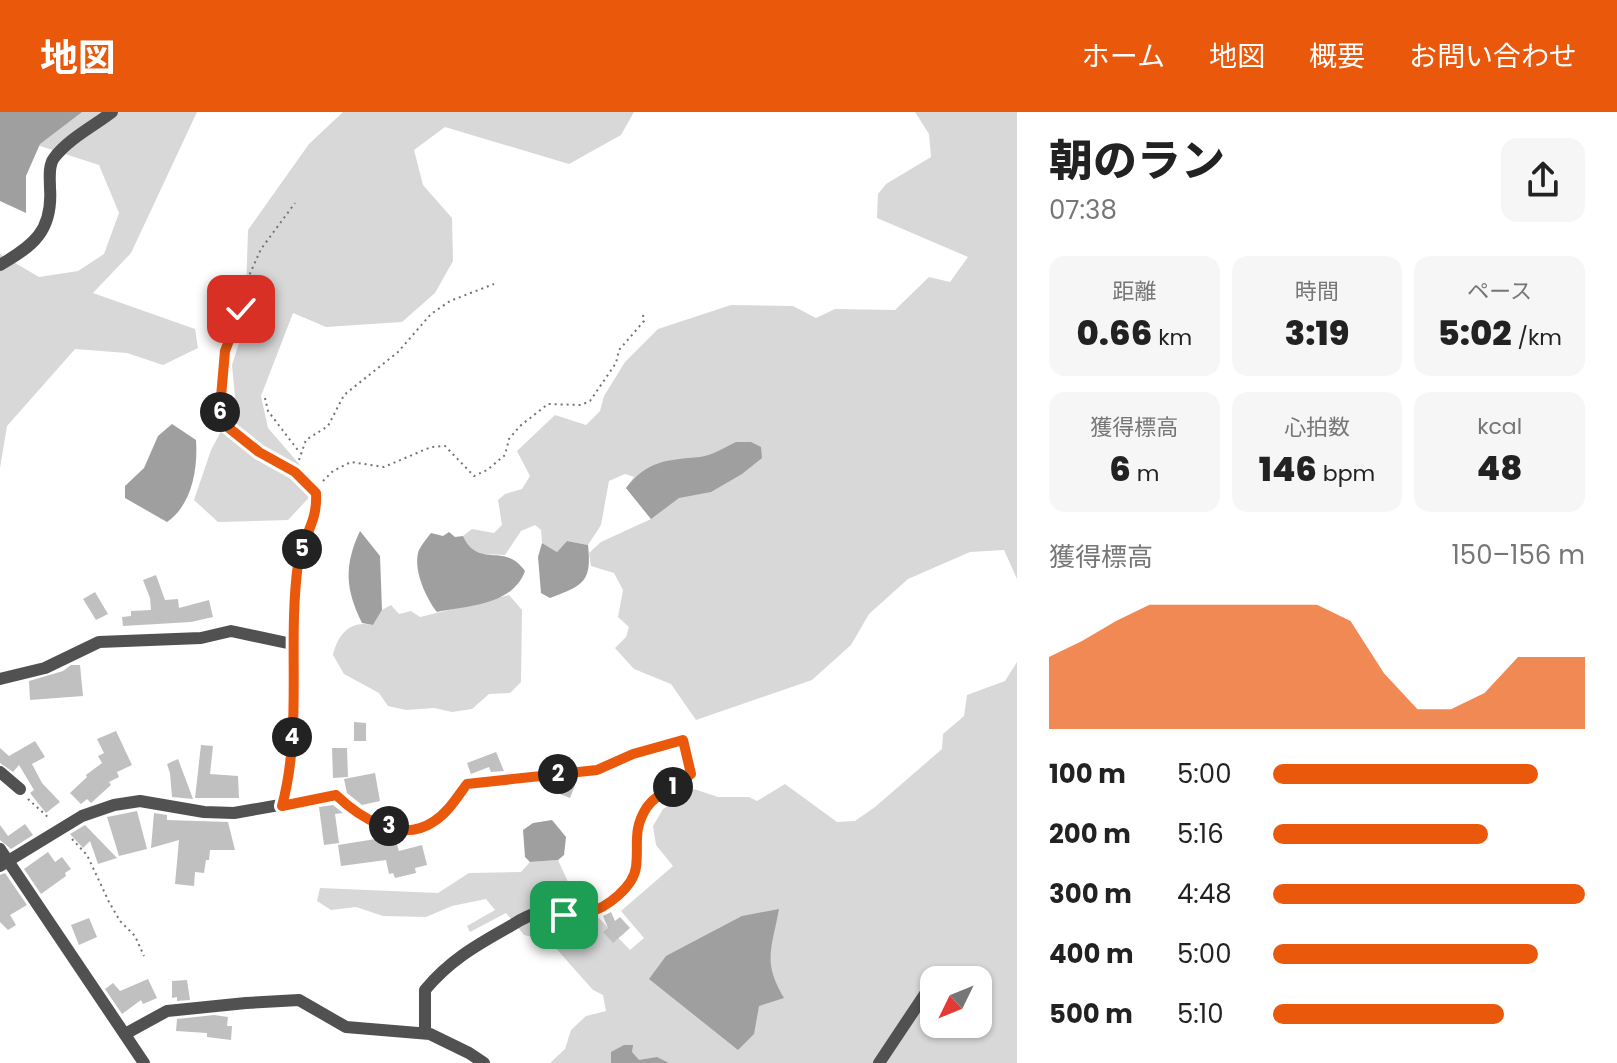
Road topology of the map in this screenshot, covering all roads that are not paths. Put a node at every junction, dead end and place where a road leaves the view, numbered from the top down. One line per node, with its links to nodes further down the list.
1 (112, 112): 2 (street)
2 (0, 265)
3 (219, 420): 4 (street)
4 (292, 644): 5 (street); 8 (street)
5 (0, 679)
6 (0, 772): 7 (street)
7 (20, 789)
8 (282, 806): 10 (street); 12 (street)
9 (0, 849): 10 (street)
10 (4, 864): 13 (street)
11 (920, 1002): 16 (street)
12 (425, 1033): 13 (street); 15 (street)
13 (125, 1034): 14 (street)
14 (144, 1063)
15 (484, 1063)
16 (879, 1063)

